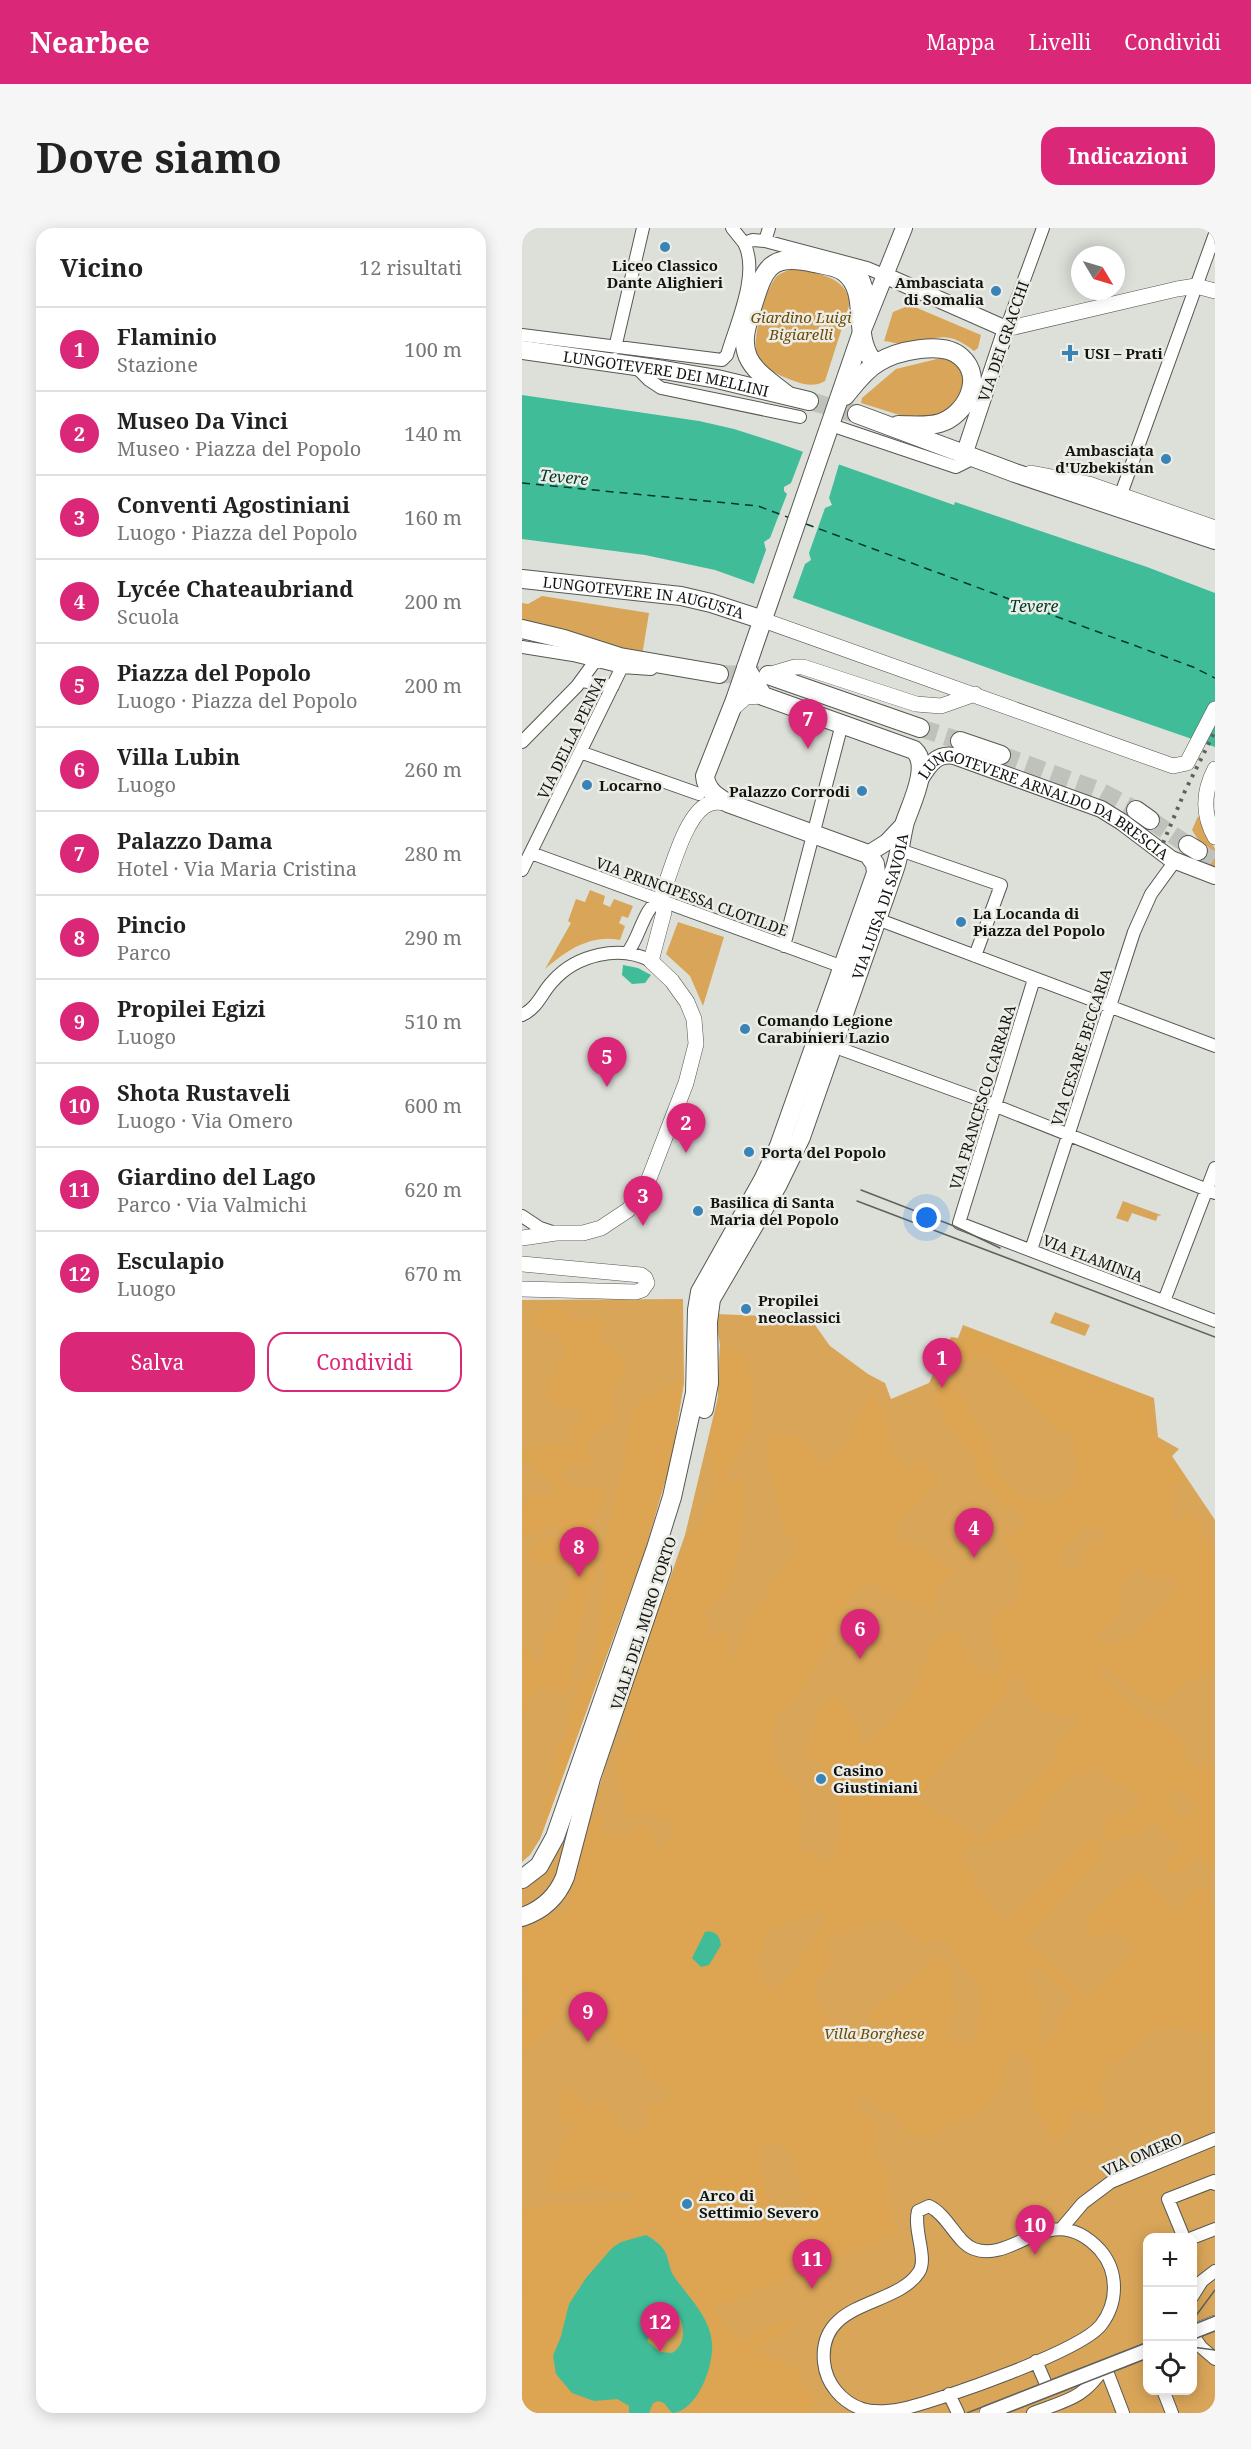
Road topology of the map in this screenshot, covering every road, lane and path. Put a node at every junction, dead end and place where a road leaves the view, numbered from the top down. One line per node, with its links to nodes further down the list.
1 (643, 228): 17 (street)
2 (732, 228): 8 (street)
3 (769, 228): 7 (street)
4 (904, 228): 10 (main road)
5 (1043, 228): 14 (street, VIA DEI GRACCHI)
6 (1215, 234): 11 (street)
7 (765, 241): 8 (street); 9 (street)
8 (744, 243): 17 (street, LUNGOTEVERE DEI MELLINI)
9 (844, 261): 10 (street); 13 (street)
10 (886, 276): 13 (main road); 14 (main road)
11 (1196, 286): 12 (street); 14 (street); 30 (street)
12 (1215, 291)
13 (873, 308): 16 (main road)
14 (1006, 329): 28 (main road, VIA DEI GRACCHI)
15 (522, 335): 17 (street, LUNGOTEVERE DEI MELLINI)
16 (861, 335): 19 (main road); 21 (main road); 23 (main road)
17 (615, 348)
18 (522, 350): 20 (main road, LUNGOTEVERE DEI MELLINI)
19 (876, 364): 23 (main road); 26 (main road)
20 (634, 365): 21 (main road, LUNGOTEVERE DEI MELLINI); 25 (street)
21 (787, 395): 22 (main road, LUNGOTEVERE DEI MELLINI)
22 (809, 400)
23 (838, 404): 27 (main road)
24 (857, 414): 26 (main road)
25 (800, 417)
26 (885, 425): 28 (main road)
27 (828, 432): 28 (street); 34 (main road)
28 (969, 457): 29 (main road)
29 (1015, 473): 30 (street); 32 (main road)
30 (1121, 494): 31 (street)
31 (1215, 528)
32 (1215, 540)
33 (522, 579): 34 (main road, LUNGOTEVERE IN AUGUSTA)
34 (765, 613): 39 (main road); 45 (street)
35 (522, 629): 40 (main road)
36 (522, 647): 37 (street)
37 (596, 660): 38 (street); 43 (street)
38 (622, 667): 40 (street); 44 (street, VIA DELLA PENNA)
39 (747, 668): 46 (main road); 47 (main road)
40 (684, 670): 41 (main road)
41 (719, 675)
42 (768, 675): 45 (street); 50 (main road)
43 (582, 681): 44 (street); 52 (street)
44 (613, 686): 53 (street, VIA DELLA PENNA)
45 (975, 694): 48 (street)
46 (763, 696): 47 (street); 49 (main road, LUNGOTEVERE ARNALDO DA BRESCIA)
47 (732, 709): 56 (main road)
48 (1215, 709)
49 (842, 724): 57 (main road, LUNGOTEVERE ARNALDO DA BRESCIA); 62 (street)
50 (920, 728)
51 (960, 741): 54 (main road)
52 (522, 742)
53 (580, 752): 58 (street); 65 (street, VIA DELLA PENNA)
54 (1001, 755)
55 (1214, 771): 63 (street)
56 (705, 776): 58 (street); 59 (main road)
57 (920, 781): 60 (main road, VIA LUISA DI SAVOIA); 67 (main road, LUNGOTEVERE ARNALDO DA BRESCIA)
58 (699, 794): 61 (street)
59 (728, 803): 61 (street); 62 (main road)
60 (905, 823): 64 (main road, VIA LUISA DI SAVOIA); 66 (main road)
61 (688, 826): 70 (street)
62 (813, 834): 66 (main road); 72 (street)
63 (1215, 837)
64 (900, 850): 71 (main road, VIA LUISA DI SAVOIA); 74 (street)
65 (531, 853): 68 (street, VIA DELLA PENNA); 70 (street, VIA PRINCIPESSA CLOTILDE)
66 (868, 854): 76 (main road, VIA LUISA DI SAVOIA)
67 (1176, 861): 69 (main road, LUNGOTEVERE ARNALDO DA BRESCIA); 78 (street, VIA CESARE BECCARIA)
68 (522, 870)
69 (1215, 876)
70 (660, 900): 72 (street, VIA PRINCIPESSA CLOTILDE); 73 (street); 75 (street)
71 (877, 919): 74 (street); 80 (main road, VIA LUISA DI SAVOIA)
72 (784, 946): 76 (street, VIA PRINCIPESSA CLOTILDE)
73 (627, 953): 75 (street); 79 (street)
74 (975, 956): 77 (street)
75 (651, 962): 88 (street)
76 (843, 966): 80 (main road, VIA LUISA DI SAVOIA)
77 (1034, 979): 78 (street); 82 (street, VIA FRANCESCO CARRARA)
78 (1108, 1006): 81 (street); 83 (street, VIA CESARE BECCARIA)
79 (522, 1015)
80 (831, 1035): 82 (street); 94 (main road); 94 (main road)
81 (1215, 1046)
82 (994, 1106): 83 (street); 87 (street, VIA FRANCESCO CARRARA)
83 (1069, 1135): 85 (street); 90 (street, VIA CESARE BECCARIA)
84 (1215, 1168): 85 (street)
85 (1211, 1192): 93 (street)
86 (522, 1216): 88 (street)
87 (959, 1223): 90 (street, VIA FLAMINIA)
88 (556, 1233): 89 (street)
89 (522, 1238)
90 (1031, 1250): 93 (street, VIA FLAMINIA)
91 (522, 1264): 92 (street)
92 (522, 1289)
93 (1164, 1301): 95 (street, VIA FLAMINIA)
94 (703, 1304): 96 (main road, VIALE DEL MURO TORTO); 97 (main road, VIALE DEL MURO TORTO)
95 (1215, 1321)
96 (522, 1879)
97 (522, 1917)
98 (1215, 2139): 100 (street, VIA OMERO)
99 (1215, 2184): 102 (street)
100 (1061, 2229): 111 (street); 114 (street)
101 (1215, 2229): 103 (street)
102 (1182, 2233)
103 (1197, 2236)
104 (1215, 2271): 105 (street)
105 (1197, 2289)
106 (1215, 2324): 107 (street)
107 (1197, 2331)
108 (1197, 2341): 110 (street)
109 (1143, 2352): 112 (street)
110 (1215, 2359)
111 (1036, 2361): 113 (street); 114 (street)
112 (1105, 2366): 113 (street); 118 (street); 119 (street)
113 (1048, 2389): 117 (street)
114 (949, 2394): 116 (street)
115 (1165, 2395): 120 (street)
116 (958, 2413)
117 (987, 2413)
118 (1033, 2413)
119 (1123, 2413)
120 (1172, 2413)

